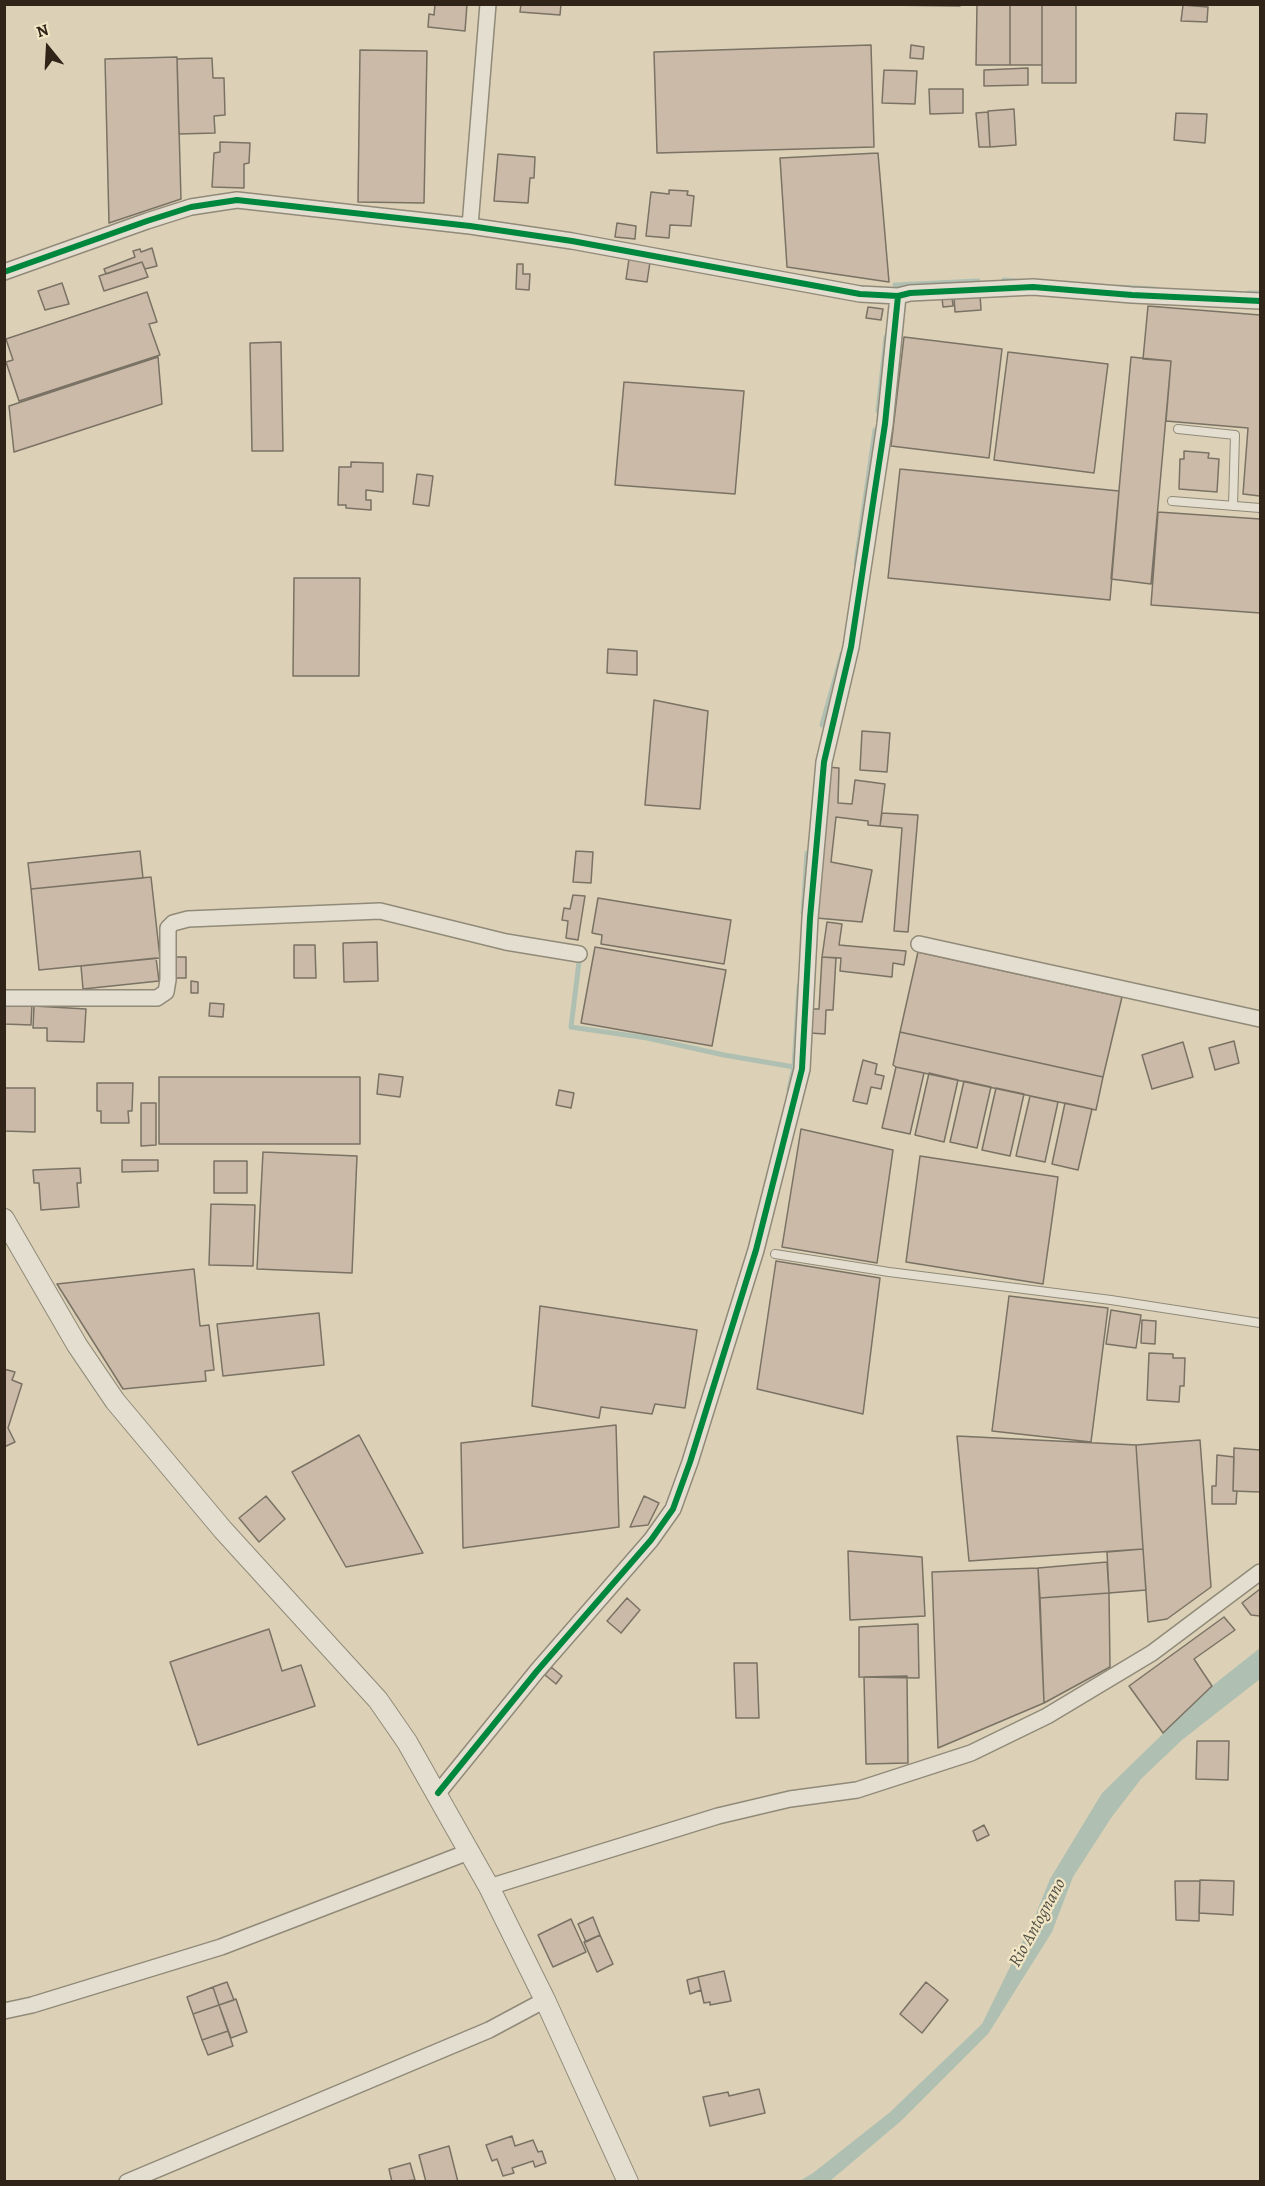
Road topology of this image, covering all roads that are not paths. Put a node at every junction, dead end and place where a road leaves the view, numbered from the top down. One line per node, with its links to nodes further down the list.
1 (488, 4): 2 (street)
2 (470, 226): 3 (street); 4 (street)
3 (4, 272)
4 (898, 296): 5 (street); 18 (street)
5 (1260, 301)
6 (1178, 429): 8 (lane)
7 (1172, 501): 8 (lane)
8 (1233, 506): 9 (lane)
9 (1260, 508)
10 (919, 944): 13 (street)
11 (579, 954): 12 (street)
12 (4, 998)
13 (1260, 1019)
14 (4, 1219): 18 (street)
15 (775, 1254): 16 (lane)
16 (1260, 1323)
17 (1260, 1572): 20 (street)
18 (438, 1793): 19 (street)
19 (471, 1851): 20 (street); 22 (street)
20 (489, 1887): 21 (street)
21 (545, 2000): 23 (street); 24 (street)
22 (4, 2011)
23 (623, 2178)
24 (127, 2181)

